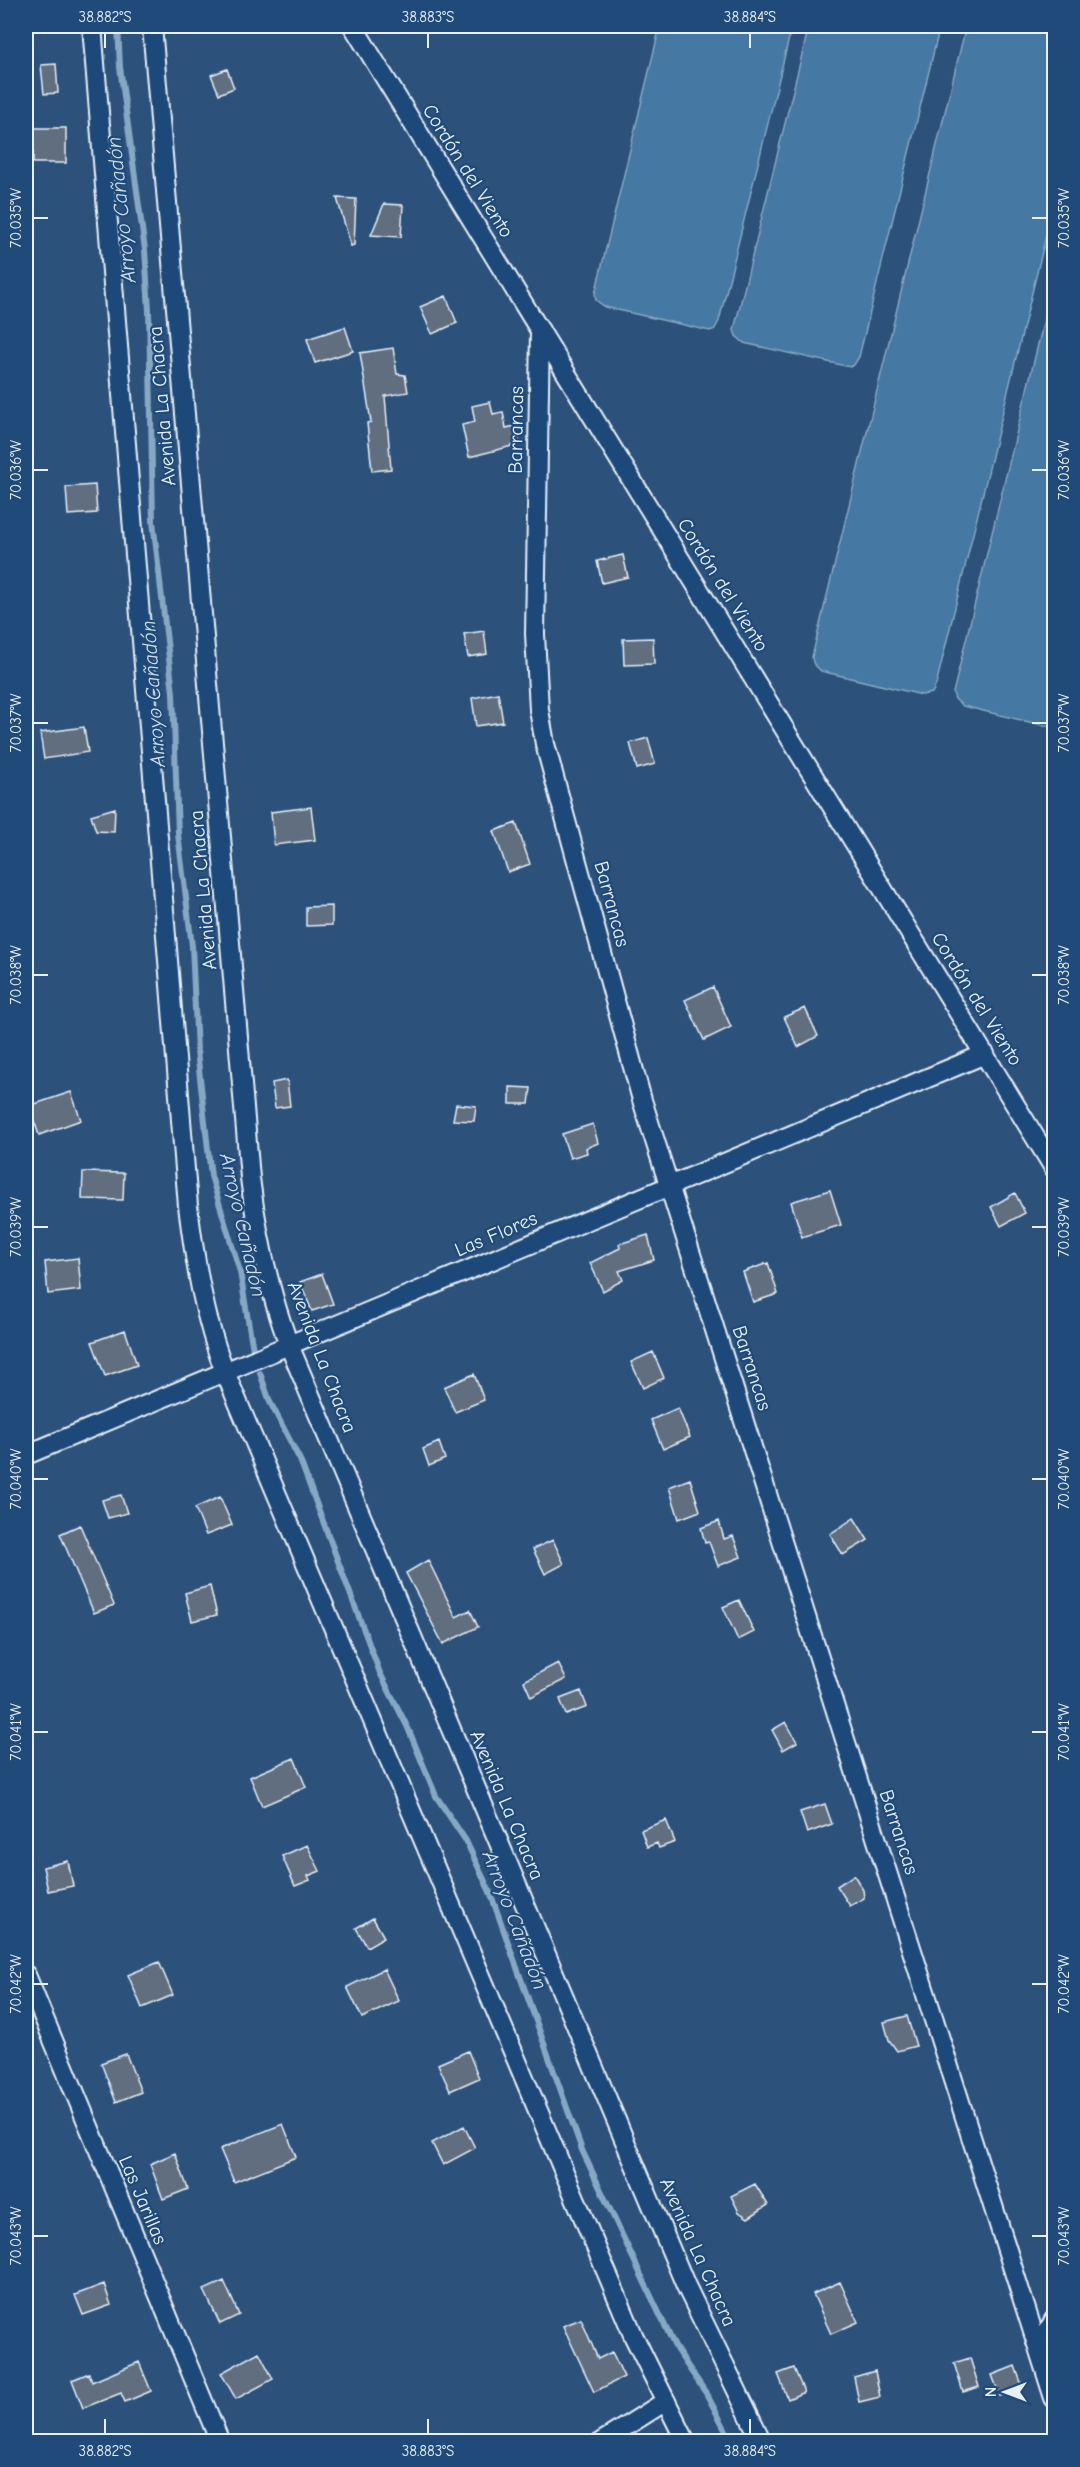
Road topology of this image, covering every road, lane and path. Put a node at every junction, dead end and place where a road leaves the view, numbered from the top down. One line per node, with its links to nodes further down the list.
1 (92, 26): 9 (street, Avenida La Chacra)
2 (152, 26): 8 (street, Avenida La Chacra)
3 (353, 26): 4 (street, Cordón del Viento)
4 (540, 330): 5 (street, Cordón del Viento); 7 (street, Barrancas)
5 (985, 1054): 6 (street, Cordón del Viento); 7 (street, Las Flores)
6 (1054, 1168)
7 (670, 1186): 8 (street, Las Flores); 13 (street, Barrancas)
8 (289, 1345): 9 (street, Las Flores); 19 (street, Avenida La Chacra)
9 (225, 1372): 10 (street, Las Flores); 15 (street, Avenida La Chacra)
10 (26, 1455)
11 (26, 1975): 16 (street, Las Jarillas)
12 (1053, 2325): 13 (street)
13 (1039, 2348): 14 (street, Barrancas)
14 (1054, 2398)
15 (666, 2401): 17 (street); 18 (street, Avenida La Chacra)
16 (220, 2442)
17 (601, 2442)
18 (686, 2442)
19 (762, 2442)

